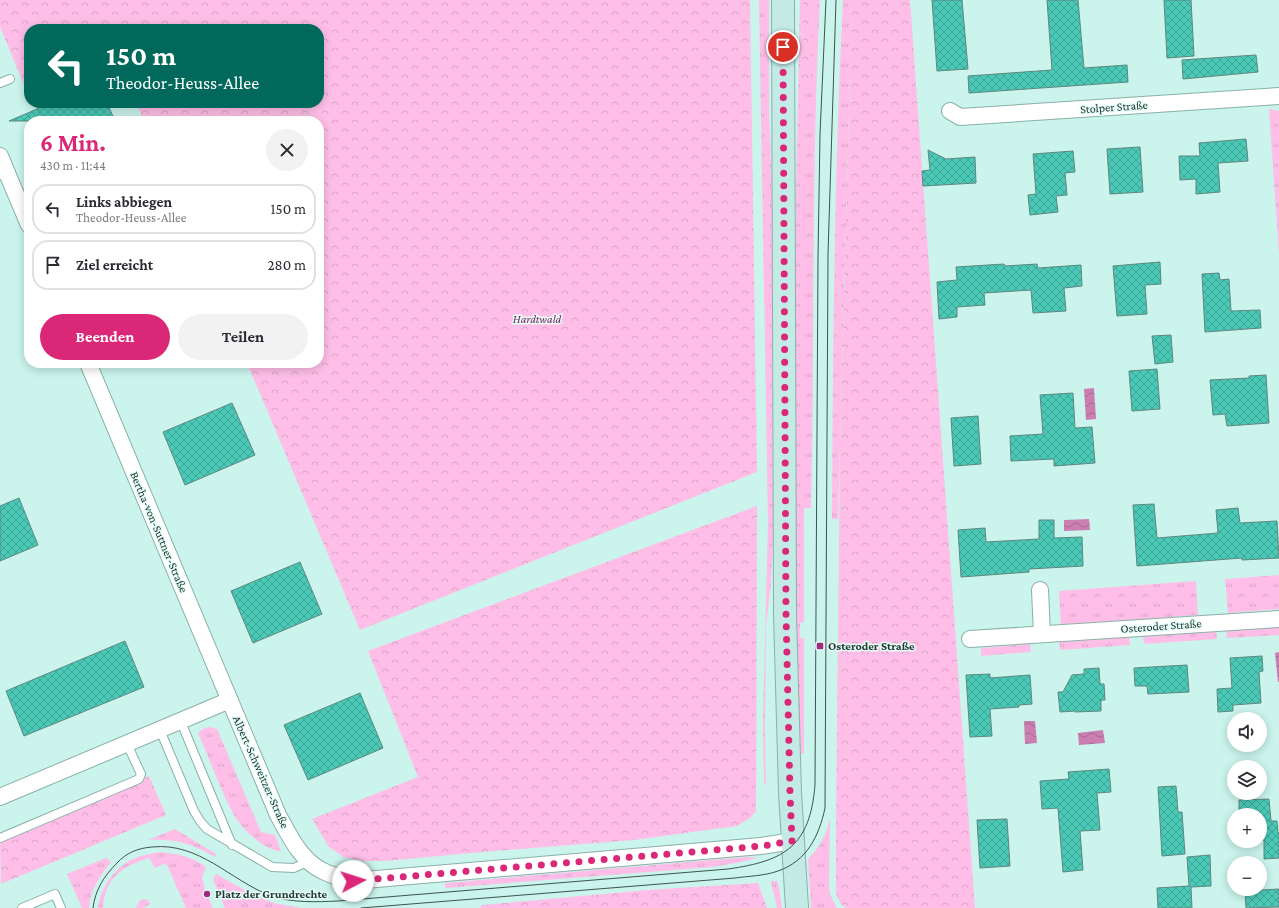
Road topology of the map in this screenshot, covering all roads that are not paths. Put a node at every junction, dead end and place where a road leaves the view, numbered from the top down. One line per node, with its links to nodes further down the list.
1 (783, 0): 20 (main road)
2 (10, 79): 3 (lane)
3 (0, 83)
4 (1279, 96): 5 (street, Stolper Straße)
5 (950, 111)
6 (0, 156): 7 (street)
7 (4, 172): 8 (street)
8 (24, 214)
9 (90, 368): 14 (street, Bertha-von-Suttner-Straße)
10 (1040, 590): 12 (street)
11 (1279, 619): 12 (street, Osteroder Straße)
12 (1042, 634): 13 (street, Osteroder Straße)
13 (970, 639)
14 (230, 700): 15 (street, Albert-Schweitzer-Straße); 22 (street, Albert-Schweitzer-Straße)
15 (181, 722): 16 (street, Albert-Schweitzer-Straße); 21 (lane)
16 (160, 730): 17 (street, Albert-Schweitzer-Straße); 21 (lane)
17 (128, 744): 18 (street, Albert-Schweitzer-Straße); 19 (lane)
18 (0, 798)
19 (0, 838)
20 (792, 841): 22 (street, Albert-Schweitzer-Straße); 25 (main road)
21 (232, 844): 22 (lane)
22 (309, 861)
23 (22, 908): 24 (lane)
24 (61, 908)
25 (797, 908)

